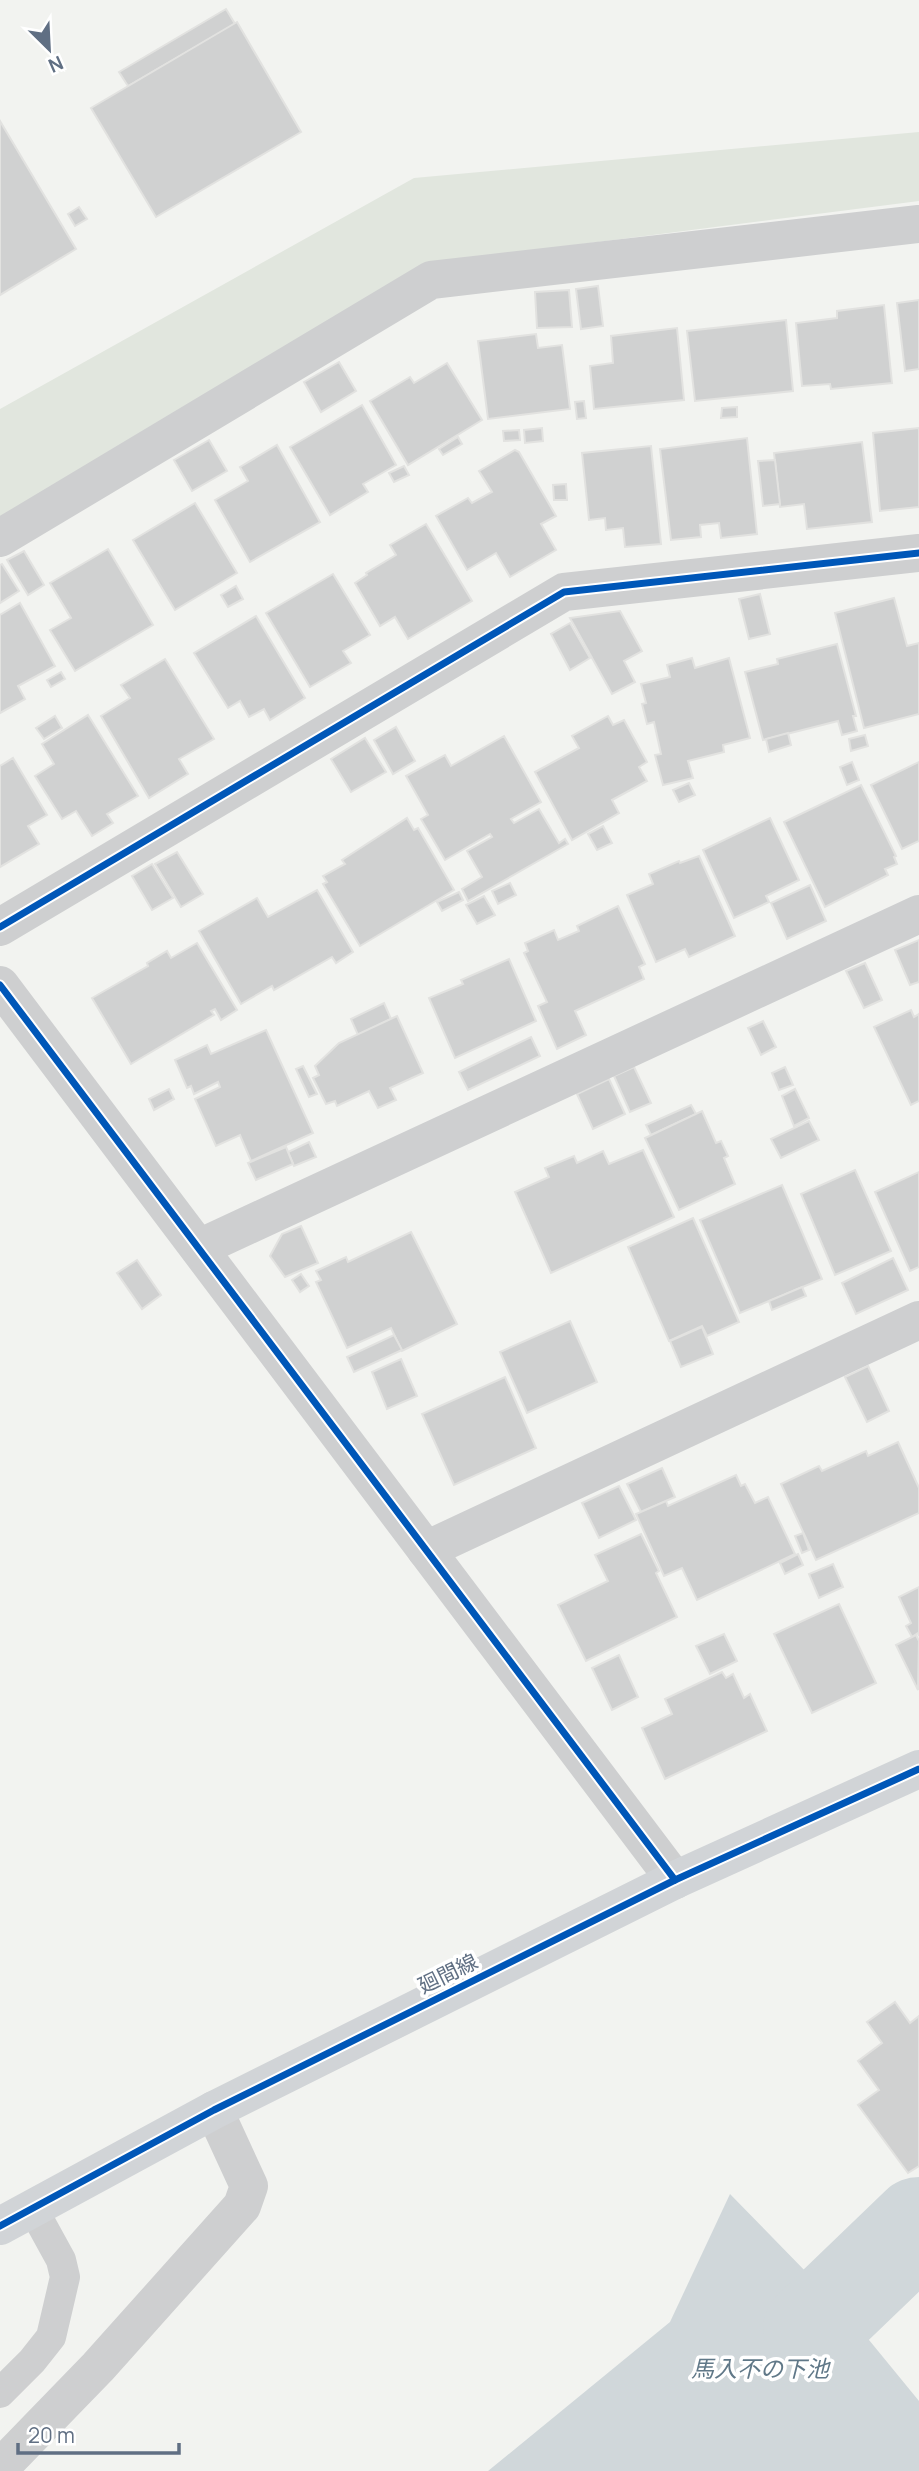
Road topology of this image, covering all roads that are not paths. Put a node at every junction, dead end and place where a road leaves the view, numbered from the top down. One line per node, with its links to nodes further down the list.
1 (919, 224): 2 (street)
2 (0, 538)
3 (919, 553): 5 (street)
4 (919, 914): 7 (street)
5 (0, 927)
6 (0, 985): 7 (street)
7 (199, 1248): 9 (street)
8 (919, 1320): 9 (street)
9 (426, 1550): 11 (street)
10 (919, 1769): 11 (street, 廻間線)
11 (675, 1880): 12 (street, 廻間線)
12 (214, 2110): 13 (street, 廻間線); 16 (street)
13 (33, 2209): 14 (street, 廻間線); 15 (lane)
14 (0, 2226)
15 (0, 2393)
16 (0, 2468)

